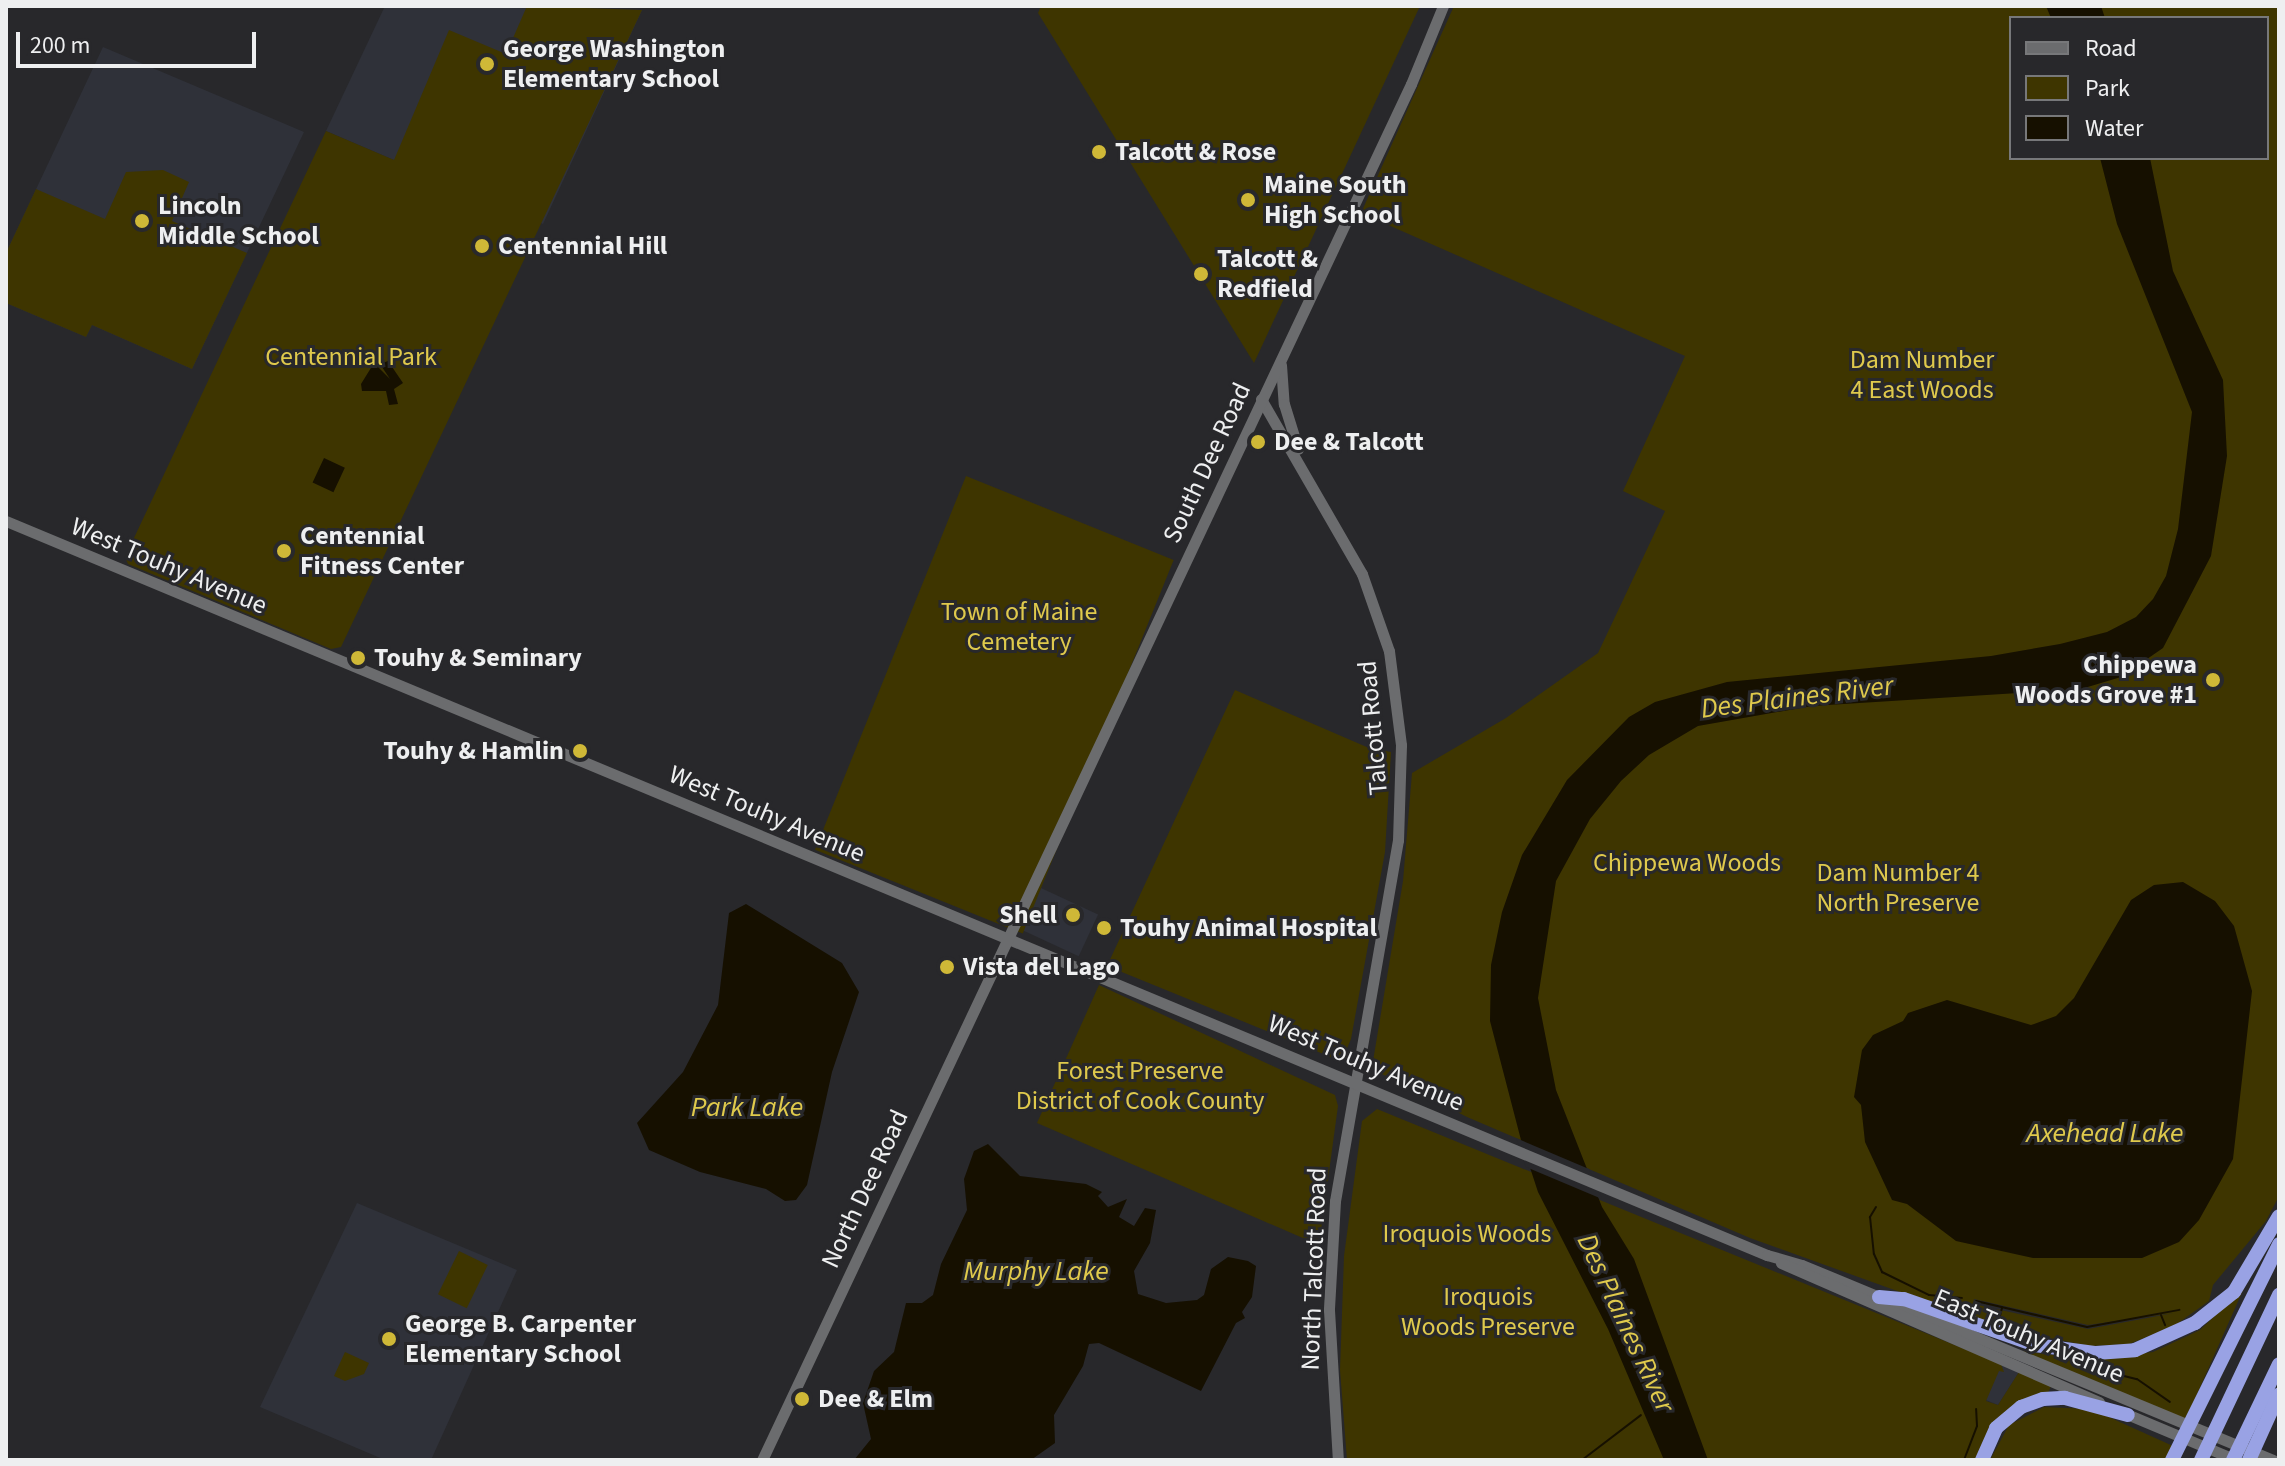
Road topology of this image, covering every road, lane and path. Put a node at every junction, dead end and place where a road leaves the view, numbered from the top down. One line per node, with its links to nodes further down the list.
1 (1443, 6): 2 (main road, South Dee Road)
2 (1284, 351): 3 (main road, South Dee Road); 4 (main road)
3 (1261, 399): 4 (main road, Talcott Road); 6 (main road, South Dee Road)
4 (1302, 461): 7 (main road, Talcott Road)
5 (6, 521): 6 (main road, West Touhy Avenue)
6 (1007, 936): 7 (main road, West Touhy Avenue); 19 (main road, North Dee Road)
7 (1355, 1081): 8 (main road, West Touhy Avenue); 20 (main road, North Talcott Road)
8 (1511, 1149): 11 (main road, East Touhy Avenue)
9 (2279, 1216): 13 (highway)
10 (2279, 1244): 18 (highway)
11 (1767, 1255): 13 (main road, East Touhy Avenue); 16 (main road, East Touhy Avenue)
12 (2279, 1295): 22 (highway)
13 (1879, 1297): 24 (main road, East Touhy Avenue)
14 (2279, 1364): 17 (highway)
15 (2279, 1394): 17 (highway)
16 (2128, 1415): 21 (highway); 23 (main road, East Touhy Avenue)
17 (2249, 1450): 23 (highway)
18 (2178, 1456)
19 (762, 1460)
20 (1338, 1460)
21 (1982, 1460)
22 (2201, 1460)
23 (2235, 1460)
24 (2273, 1460)

